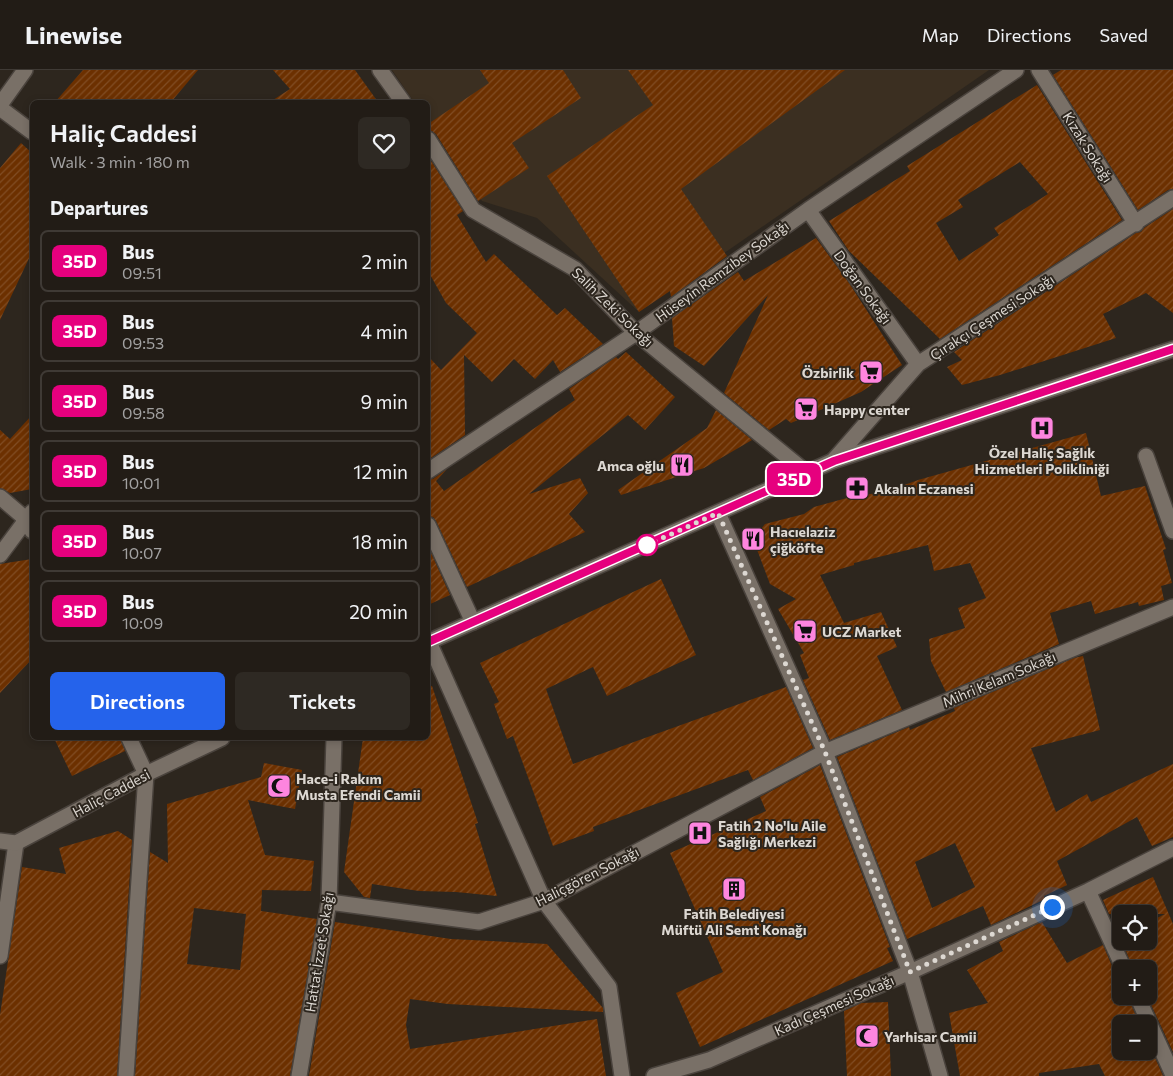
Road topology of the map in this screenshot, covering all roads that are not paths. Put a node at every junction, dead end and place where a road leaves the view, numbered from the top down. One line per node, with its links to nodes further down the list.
1 (25, 70): 6 (street)
2 (380, 70): 5 (street)
3 (1016, 70): 10 (street, Hüseyin Remzibey Sokağı)
4 (1040, 70): 11 (street, Kızak Sokağı)
5 (402, 100)
6 (0, 106): 7 (street)
7 (30, 130)
8 (430, 142): 12 (street, Salih Zeki Sokağı)
9 (1173, 198): 11 (street, Çırakçı Çeşmesi Sokağı)
10 (808, 210): 12 (street, Hüseyin Remzibey Sokağı); 14 (street, Doğan Sokağı)
11 (1136, 224): 14 (street, Çırakçı Çeşmesi Sokağı)
12 (636, 333): 17 (street, Hüseyin Remzibey Sokağı); 18 (street, Salih Zeki Sokağı)
13 (1173, 349): 16 (street)
14 (918, 364): 16 (street, Çırakçı Çeşmesi Sokağı)
15 (1146, 456): 24 (street)
16 (834, 461): 18 (street)
17 (430, 470)
18 (807, 473): 20 (street)
19 (0, 497): 21 (street)
20 (718, 513): 27 (street); 33 (street)
21 (30, 520)
22 (30, 522): 25 (street)
23 (430, 529): 27 (street)
24 (1173, 531)
25 (0, 555)
26 (1173, 607): 33 (street, Mihri Kelam Sokağı)
27 (473, 622): 28 (street)
28 (430, 641)
29 (430, 646): 39 (street)
30 (130, 740): 34 (street)
31 (218, 740): 34 (street, Haliç Caddesi)
32 (334, 740): 40 (street, Hattat İzzet Sokağı)
33 (825, 752): 39 (street, Haliçgören Sokağı); 43 (street)
34 (146, 774): 36 (street, Haliç Caddesi); 46 (street)
35 (0, 840): 36 (street)
36 (16, 843): 41 (street)
37 (1173, 848): 38 (street, Kadı Çeşmesi Sokağı)
38 (1088, 891): 42 (street); 43 (street, Kadı Çeşmesi Sokağı)
39 (544, 901): 40 (street, Haliçgören Sokağı); 48 (street)
40 (329, 902): 47 (street, Hattat İzzet Sokağı)
41 (0, 956)
42 (1120, 960)
43 (910, 972): 49 (street, Kadı Çeşmesi Sokağı); 50 (street)
44 (1141, 1005): 45 (street)
45 (1173, 1075)
46 (126, 1076)
47 (299, 1076)
48 (622, 1076)
49 (654, 1076)
50 (940, 1076)

